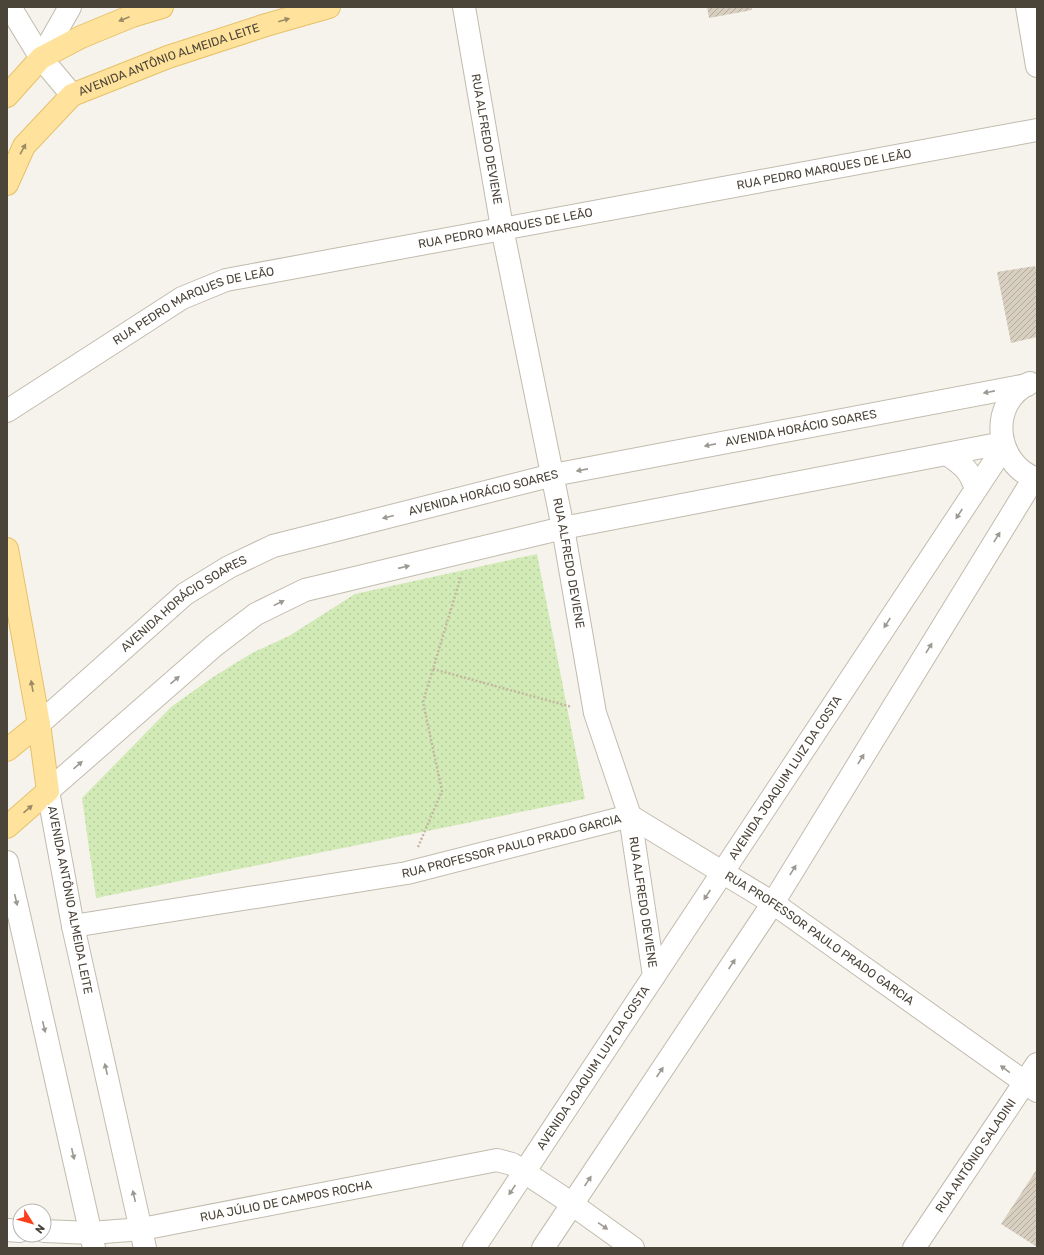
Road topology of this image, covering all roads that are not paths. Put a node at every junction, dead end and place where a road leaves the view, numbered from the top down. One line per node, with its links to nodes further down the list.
1 (10, 7): 7 (street)
2 (70, 7): 7 (street)
3 (162, 7): 7 (main road, one-way to 7)
4 (329, 7): 9 (main road, AVENIDA ANTÔNIO ALMEIDA LEITE, one-way to 4)
5 (464, 7): 13 (street, RUA ALFREDO DEVIENE)
6 (1027, 7): 8 (street)
7 (41, 58): 9 (street); 10 (main road)
8 (1037, 66)
9 (72, 95): 12 (main road, AVENIDA ANTÔNIO ALMEIDA LEITE, one-way to 9)
10 (7, 96)
11 (1037, 130): 13 (street, RUA PEDRO MARQUES DE LEÃO)
12 (7, 184)
13 (502, 228): 15 (street, RUA PEDRO MARQUES DE LEÃO); 18 (street, RUA ALFREDO DEVIENE)
14 (1032, 383): 16 (street); 18 (street, AVENIDA HORÁCIO SOARES, one-way to 18)
15 (7, 411)
16 (1003, 445): 17 (street); 19 (street); 20 (street, AVENIDA JOAQUIM LUIZ DA COSTA)
17 (947, 454): 20 (street); 21 (street)
18 (552, 475): 21 (street, RUA ALFREDO DEVIENE); 23 (street, AVENIDA HORÁCIO SOARES, one-way to 23)
19 (1036, 478): 30 (street, one-way to 19)
20 (976, 489): 29 (street, AVENIDA JOAQUIM LUIZ DA COSTA, one-way to 29)
21 (563, 528): 25 (street, one-way to 21); 26 (street, RUA ALFREDO DEVIENE)
22 (7, 549): 23 (main road, AVENIDA ANTÔNIO ALMEIDA LEITE, one-way to 22)
23 (39, 724): 24 (main road, AVENIDA HORÁCIO SOARES); 25 (main road, AVENIDA ANTÔNIO ALMEIDA LEITE)
24 (7, 750)
25 (48, 791): 27 (main road, one-way to 25); 31 (street, AVENIDA ANTÔNIO ALMEIDA LEITE)
26 (630, 816): 29 (street, RUA PROFESSOR PAULO PRADO GARCIA); 31 (street, RUA PROFESSOR PAULO PRADO GARCIA); 32 (street, RUA ALFREDO DEVIENE)
27 (7, 827)
28 (7, 862): 39 (street, one-way to 39)
29 (722, 872): 30 (street, RUA PROFESSOR PAULO PRADO GARCIA); 32 (street, AVENIDA JOAQUIM LUIZ DA COSTA, one-way to 32)
30 (773, 903): 34 (street, RUA PROFESSOR PAULO PRADO GARCIA, one-way to 30); 36 (street, one-way to 30)
31 (73, 926): 38 (street, AVENIDA ANTÔNIO ALMEIDA LEITE, one-way to 31)
32 (654, 976): 35 (street, AVENIDA JOAQUIM LUIZ DA COSTA)
33 (1037, 1064): 34 (street, RUA ANTÔNIO SALADINI)
34 (1031, 1087): 43 (street, RUA ANTÔNIO SALADINI)
35 (524, 1172): 36 (street, RUA JÚLIO DE CAMPOS ROCHA); 38 (street, RUA JÚLIO DE CAMPOS ROCHA); 40 (street, AVENIDA JOAQUIM LUIZ DA COSTA, one-way to 40)
36 (572, 1204): 41 (street); 42 (street, RUA JÚLIO DE CAMPOS ROCHA, one-way to 42)
37 (52, 1232): 39 (street, RUA JÚLIO DE CAMPOS ROCHA)
38 (144, 1239): 39 (street, RUA JÚLIO DE CAMPOS ROCHA)
39 (92, 1240)
40 (474, 1248)
41 (543, 1248)
42 (634, 1248)
43 (914, 1248)

